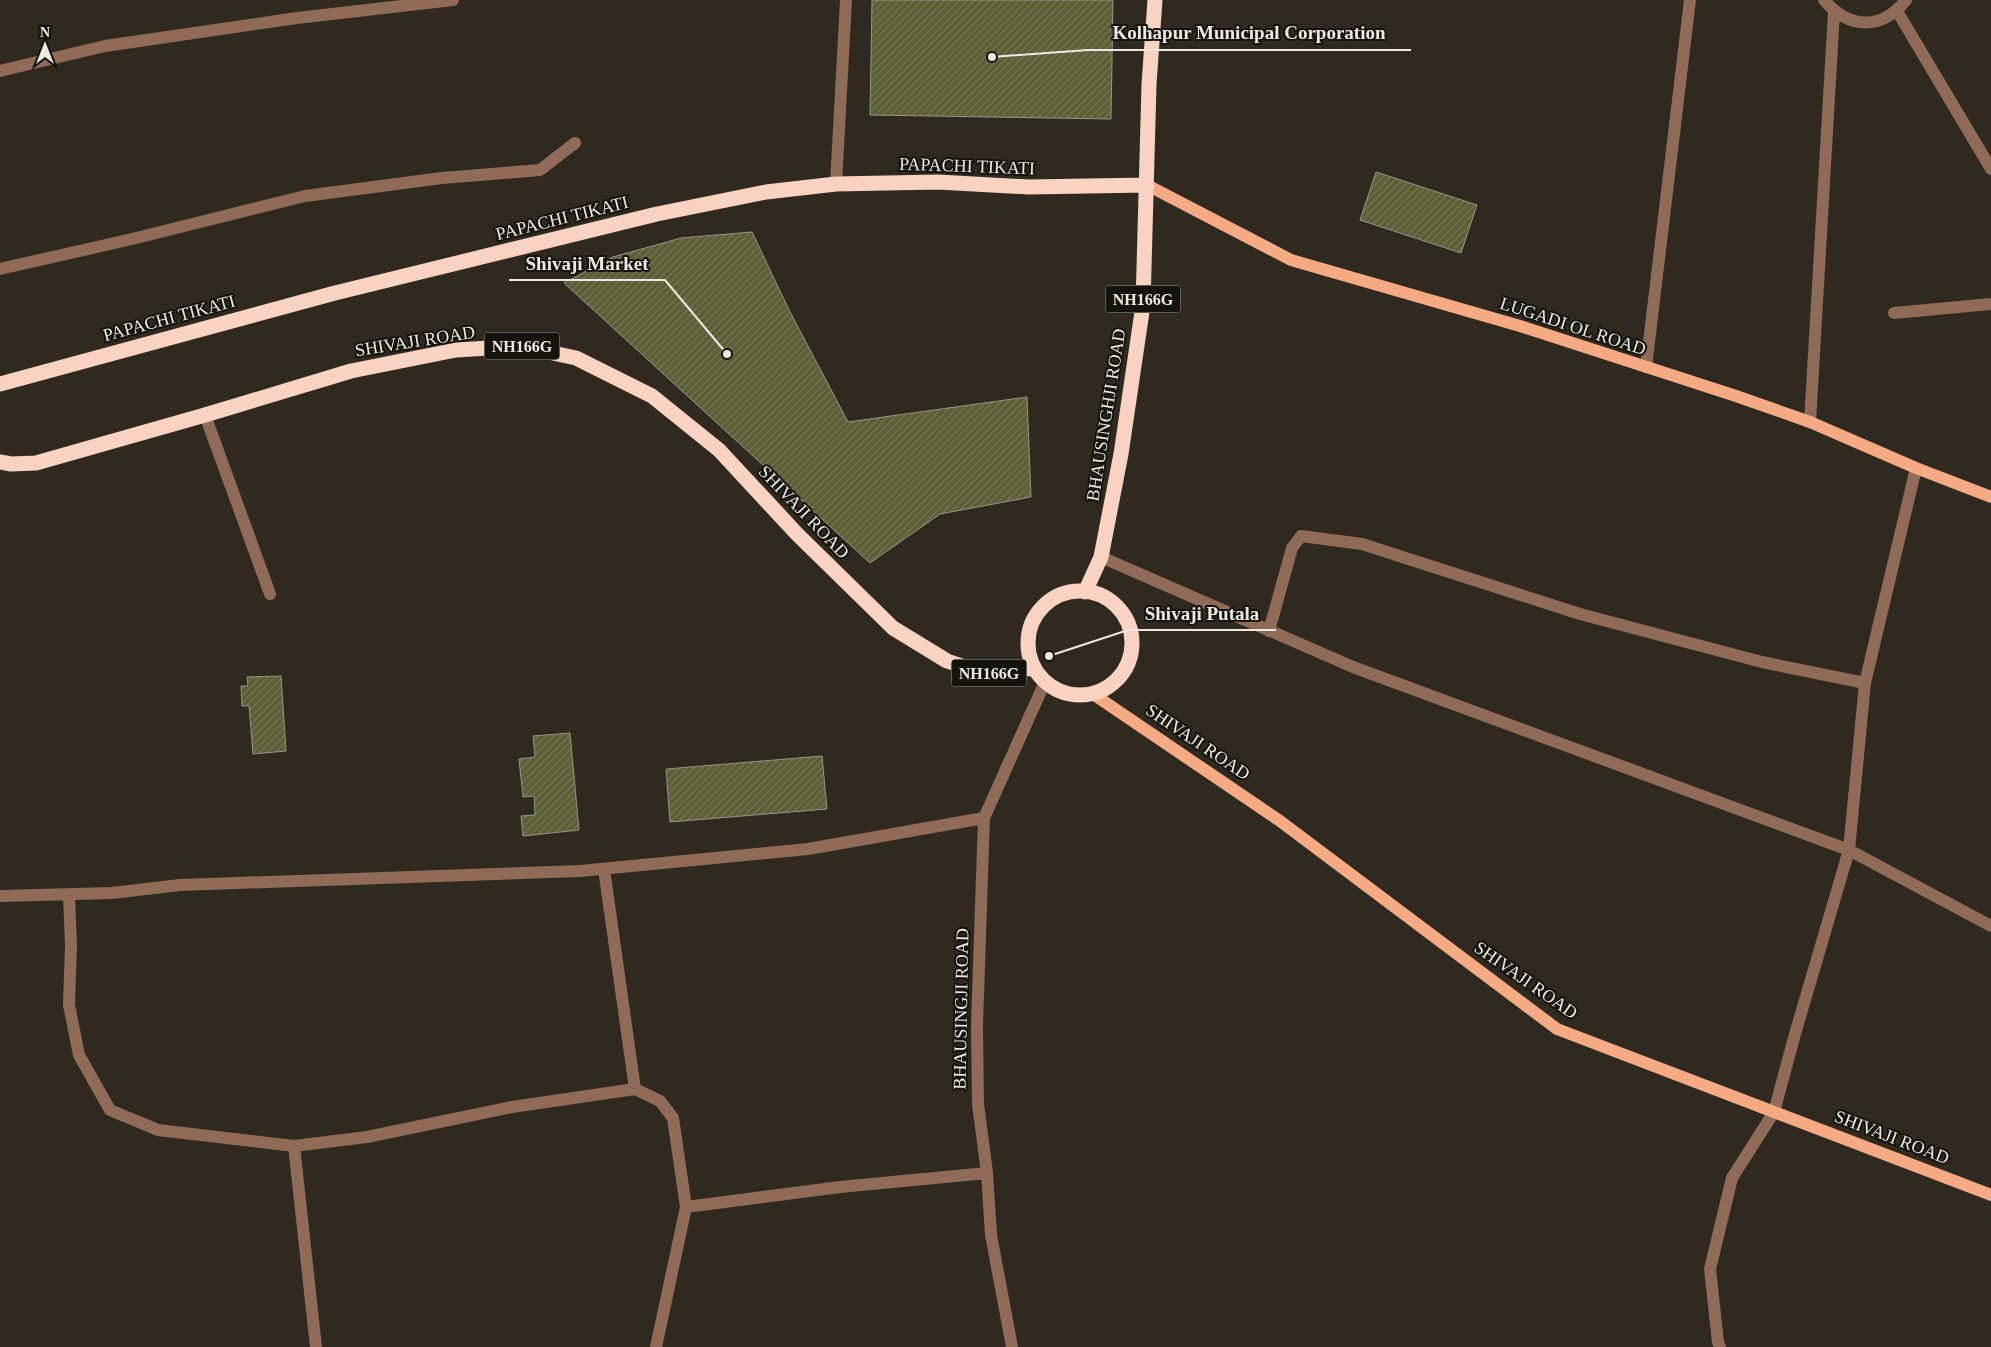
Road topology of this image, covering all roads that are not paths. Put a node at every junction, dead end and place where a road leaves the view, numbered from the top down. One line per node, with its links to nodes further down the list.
1 (453, 0): 9 (street)
2 (846, 0): 12 (street)
3 (1155, 0): 13 (highway, BHAUSINGHJI ROAD / NH166G)
4 (1690, 0): 17 (street)
5 (1824, 0): 8 (street)
6 (1906, 0): 7 (street)
7 (1896, 11): 8 (street); 11 (street)
8 (1834, 12): 20 (street)
9 (0, 71)
10 (575, 143): 14 (street)
11 (1991, 169)
12 (836, 184): 13 (highway, PAPACHI TIKATI); 18 (highway, PAPACHI TIKATI)
13 (1147, 185): 17 (main road, LUGADI OL ROAD); 24 (highway, BHAUSINGHJI ROAD / NH166G)
14 (0, 269)
15 (1991, 304): 16 (street)
16 (1894, 313)
17 (1646, 367): 20 (main road, LUGADI OL ROAD)
18 (0, 384)
19 (205, 415): 21 (highway, SHIVAJI ROAD / NH166G); 26 (street); 28 (highway, SHIVAJI ROAD / NH166G)
20 (1810, 422): 22 (main road, LUGADI OL ROAD)
21 (0, 462)
22 (1916, 468): 23 (main road, LUGADI OL ROAD); 30 (street)
23 (1991, 497)
24 (1102, 557): 25 (highway, BHAUSINGHJI ROAD / NH166G); 27 (street)
25 (1085, 592): 28 (highway, NH166G); 31 (highway, NH166G)
26 (270, 594)
27 (1269, 631): 30 (street); 33 (street)
28 (1034, 668): 29 (highway, NH166G)
29 (1045, 682): 31 (highway, NH166G); 32 (street, BHAUSINGJI ROAD)
30 (1865, 683): 33 (street)
31 (1093, 694): 39 (main road, SHIVAJI ROAD)
32 (984, 818): 34 (street); 41 (street, BHAUSINGJI ROAD)
33 (1848, 850): 37 (street); 39 (street)
34 (604, 869): 35 (street); 38 (street)
35 (69, 895): 36 (street); 40 (street)
36 (0, 896)
37 (1991, 926)
38 (636, 1090): 40 (street); 43 (street)
39 (1774, 1112): 42 (main road, SHIVAJI ROAD); 47 (street)
40 (294, 1146): 44 (street)
41 (987, 1174): 43 (street); 46 (street, BHAUSINGJI ROAD)
42 (1991, 1194)
43 (686, 1207): 45 (street)
44 (316, 1347)
45 (656, 1347)
46 (1012, 1347)
47 (1720, 1347)

